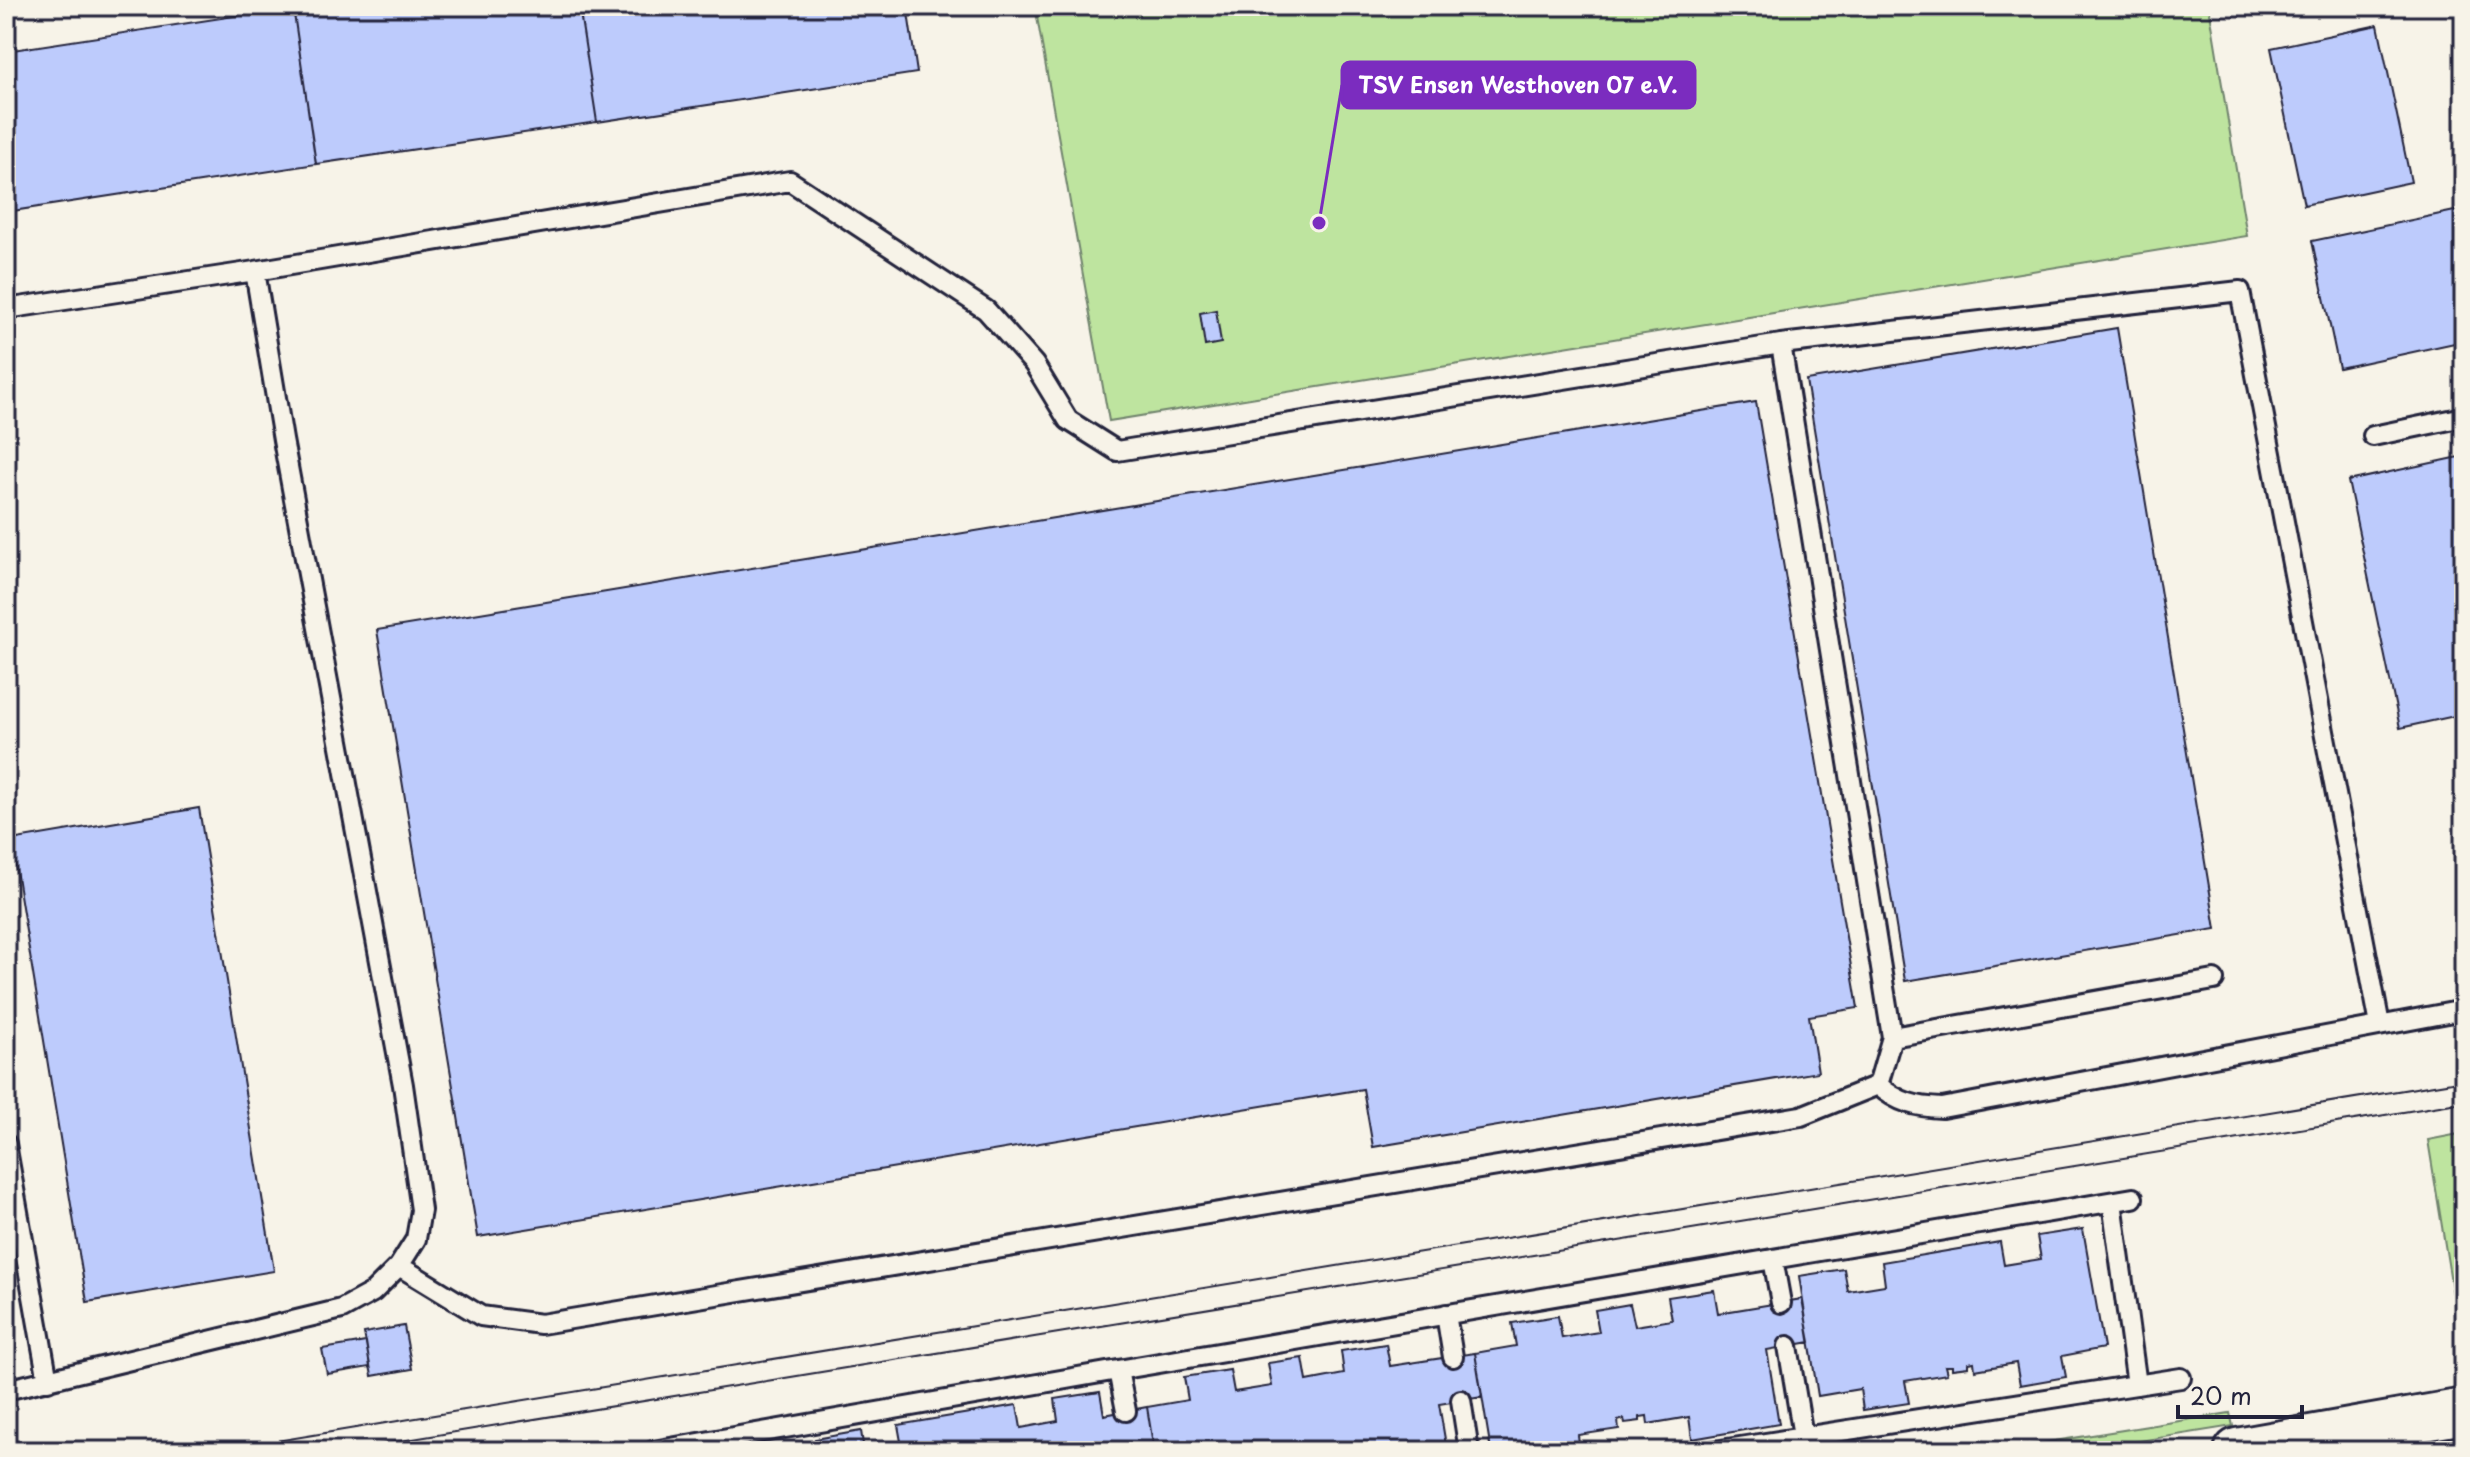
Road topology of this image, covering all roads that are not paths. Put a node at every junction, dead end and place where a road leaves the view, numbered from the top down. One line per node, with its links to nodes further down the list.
1 (255, 271): 2 (lane); 3 (lane); 15 (lane)
2 (6, 309)
3 (1781, 344): 8 (lane); 9 (lane)
4 (2464, 417): 5 (lane)
5 (2373, 436)
6 (2214, 980): 9 (lane)
7 (2464, 1010): 8 (lane)
8 (2380, 1025): 10 (lane)
9 (1892, 1037): 10 (lane)
10 (1878, 1085): 15 (lane)
11 (6, 1144): 22 (lane)
12 (2133, 1198): 13 (lane)
13 (2112, 1202): 14 (lane); 23 (lane)
14 (1773, 1259): 16 (lane); 17 (lane)
15 (399, 1266): 22 (lane)
16 (1781, 1303)
17 (1446, 1314): 19 (lane); 20 (lane)
18 (1788, 1346): 28 (lane)
19 (1453, 1357)
20 (1118, 1370): 26 (lane); 29 (lane)
21 (2181, 1378): 23 (lane)
22 (48, 1381): 24 (lane)
23 (2137, 1385): 28 (lane)
24 (6, 1390)
25 (1461, 1400): 30 (lane)
26 (1126, 1411)
27 (2464, 1411): 32 (main road)
28 (1803, 1436): 31 (lane)
29 (653, 1451)
30 (1469, 1451)
31 (1714, 1451)
32 (2237, 1451)

